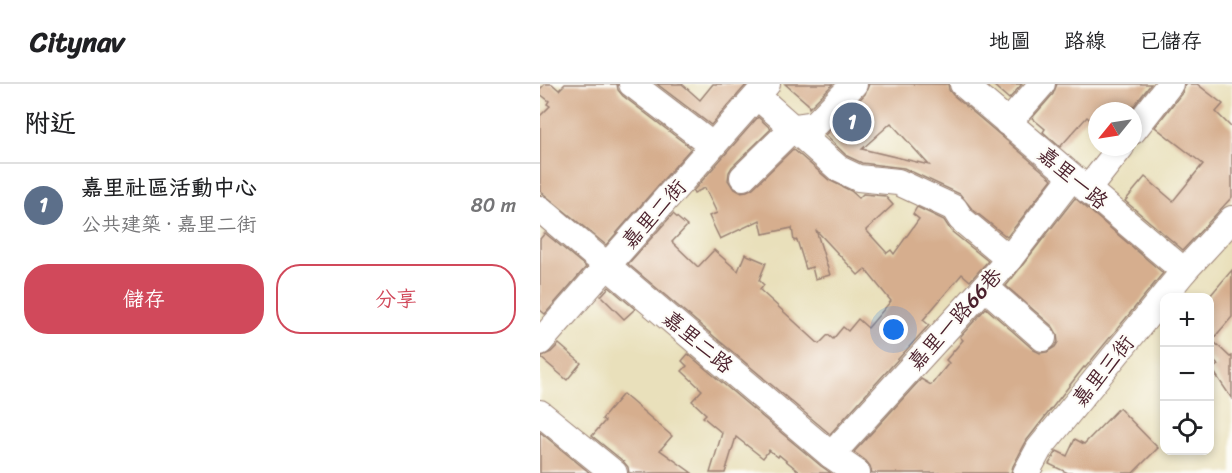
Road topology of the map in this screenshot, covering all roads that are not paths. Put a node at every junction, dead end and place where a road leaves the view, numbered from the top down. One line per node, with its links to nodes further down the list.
1 (632, 84): 10 (street)
2 (854, 84): 9 (street)
3 (963, 84): 8 (street, 嘉里一路)
4 (1042, 84): 8 (street)
5 (1170, 84): 7 (street)
6 (762, 90): 9 (street); 10 (street, 嘉里二街)
7 (1142, 120)
8 (1008, 123): 13 (street, 嘉里一路)
9 (793, 127): 12 (street); 16 (street)
10 (712, 145): 17 (street, 嘉里二街)
11 (1110, 156): 13 (street, 嘉里一路66巷)
12 (743, 177)
13 (1079, 183): 16 (street, 嘉里一路66巷); 18 (street, 嘉里一路)
14 (540, 210): 17 (street, 嘉里二路)
15 (1232, 219): 18 (street, 嘉里三街)
16 (1009, 259): 19 (street, 嘉里一路66巷)
17 (608, 266): 21 (street, 嘉里二街); 23 (street, 嘉里二路)
18 (1184, 271): 26 (street, 嘉里三街)
19 (985, 287): 20 (street); 23 (street, 嘉里一路66巷)
20 (1043, 338)
21 (540, 342)
22 (540, 413): 24 (street)
23 (831, 455): 25 (street, 嘉里二路)
24 (614, 473)
25 (857, 473)
26 (1026, 473)

